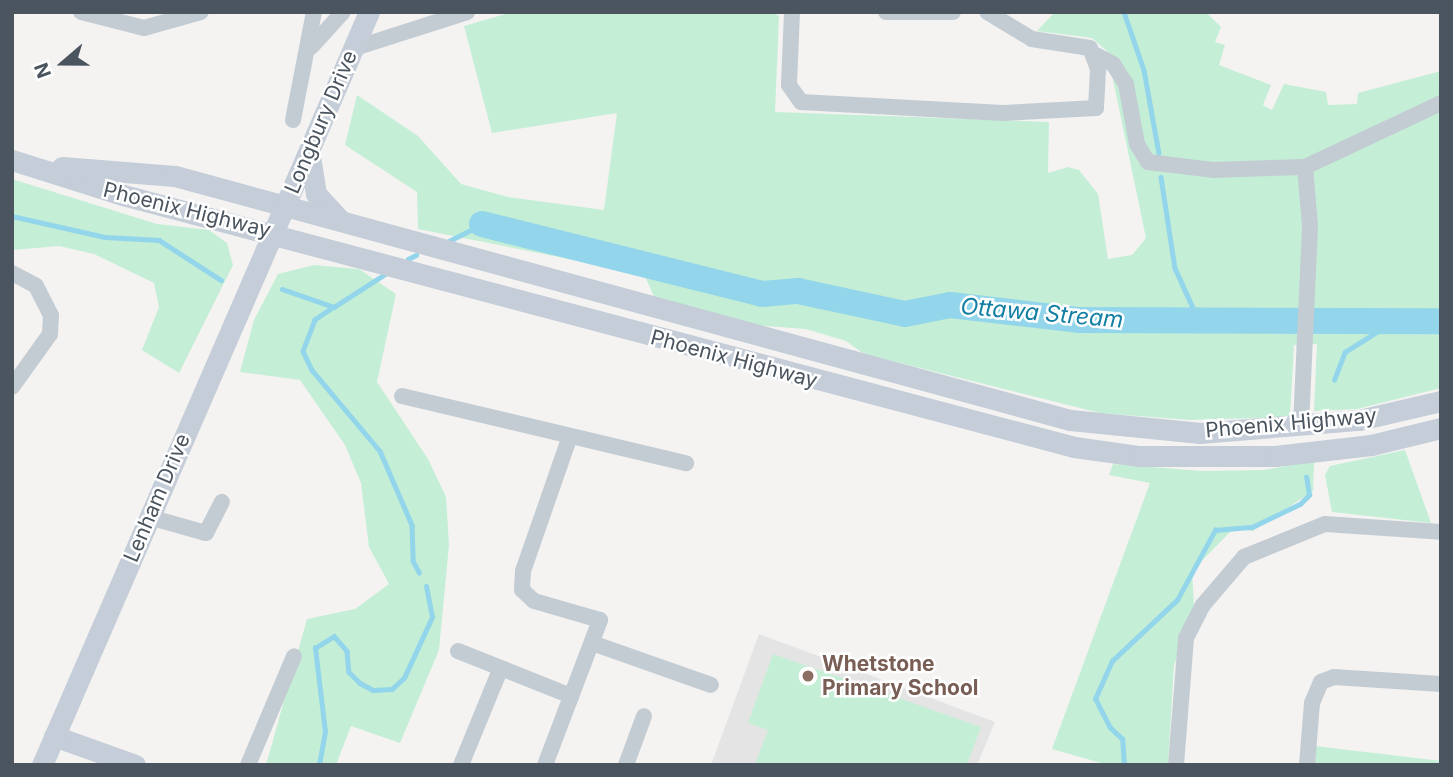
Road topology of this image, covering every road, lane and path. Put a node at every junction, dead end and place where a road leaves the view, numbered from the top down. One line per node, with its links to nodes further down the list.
1 (81, 12): 2 (street)
2 (201, 12)
3 (314, 12): 11 (street)
4 (343, 12): 11 (street)
5 (369, 12): 12 (main road, Longbury Drive)
6 (467, 12): 12 (street)
7 (792, 12): 13 (street)
8 (886, 12): 9 (street)
9 (953, 12)
10 (987, 12): 13 (street)
11 (311, 47): 15 (street)
12 (352, 49): 16 (main road, Longbury Drive)
13 (1096, 55): 19 (street)
14 (1441, 103): 19 (street)
15 (293, 120)
16 (310, 147): 20 (main road, Longbury Drive); 21 (main road)
17 (12, 160): 18 (main road, Phoenix Highway)
18 (39, 167): 20 (main road, Phoenix Highway); 22 (main road, Phoenix Highway)
19 (1305, 167): 27 (street)
20 (285, 207): 21 (main road, Phoenix Highway); 22 (main road, Longbury Drive)
21 (345, 225): 27 (main road, Phoenix Highway)
22 (273, 232): 28 (main road, Phoenix Highway); 32 (main road, Lenham Drive)
23 (12, 273): 24 (street)
24 (12, 387)
25 (402, 396): 29 (street)
26 (1441, 401): 27 (main road, Phoenix Highway)
27 (1301, 425)
28 (1441, 428)
29 (570, 436): 30 (street); 34 (street)
30 (686, 463)
31 (222, 502): 32 (street)
32 (149, 517): 42 (main road, Lenham Drive)
33 (1441, 532): 49 (street)
34 (592, 643): 39 (street); 40 (street)
35 (458, 651): 37 (street)
36 (294, 656): 45 (street)
37 (500, 670): 40 (street); 46 (street)
38 (1441, 684): 50 (street)
39 (711, 685)
40 (571, 696): 47 (street)
41 (644, 716): 48 (street)
42 (54, 736): 43 (main road, Lenham Drive); 44 (main road)
43 (42, 765)
44 (135, 765)
45 (248, 765)
46 (461, 765)
47 (545, 765)
48 (626, 765)
49 (1176, 765)
50 (1307, 765)

